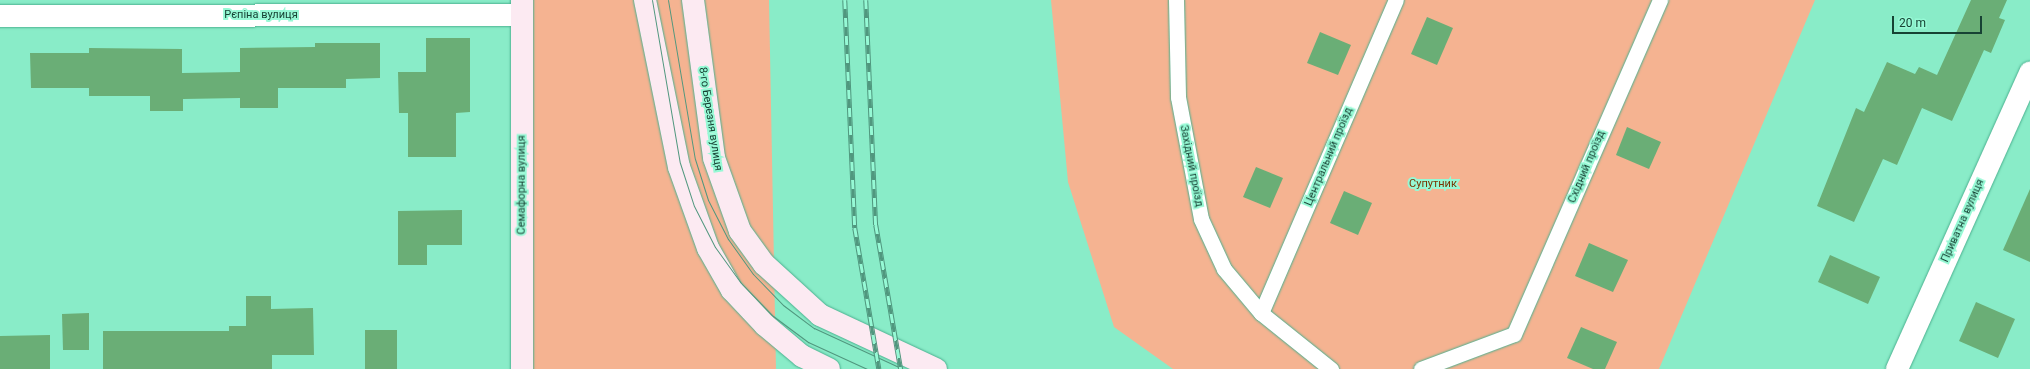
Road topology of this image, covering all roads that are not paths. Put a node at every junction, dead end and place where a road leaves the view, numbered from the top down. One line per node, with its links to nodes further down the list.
1 (645, 0): 11 (main road)
2 (693, 0): 12 (main road, 8-го Березня вулиця)
3 (1176, 0): 9 (lane, Західний проїзд)
4 (1396, 0): 9 (lane, Центральний проїзд)
5 (1660, 0): 14 (lane, Східний проїзд)
6 (522, 7): 7 (street, Рєпіна вулиця); 10 (main road, Семафорна вулиця)
7 (0, 16)
8 (2030, 73): 15 (street, Приватна вулиця)
9 (1262, 314): 13 (lane, Західний проїзд)
10 (522, 369)
11 (829, 369)
12 (936, 369)
13 (1331, 369)
14 (1421, 369)
15 (1897, 369)

